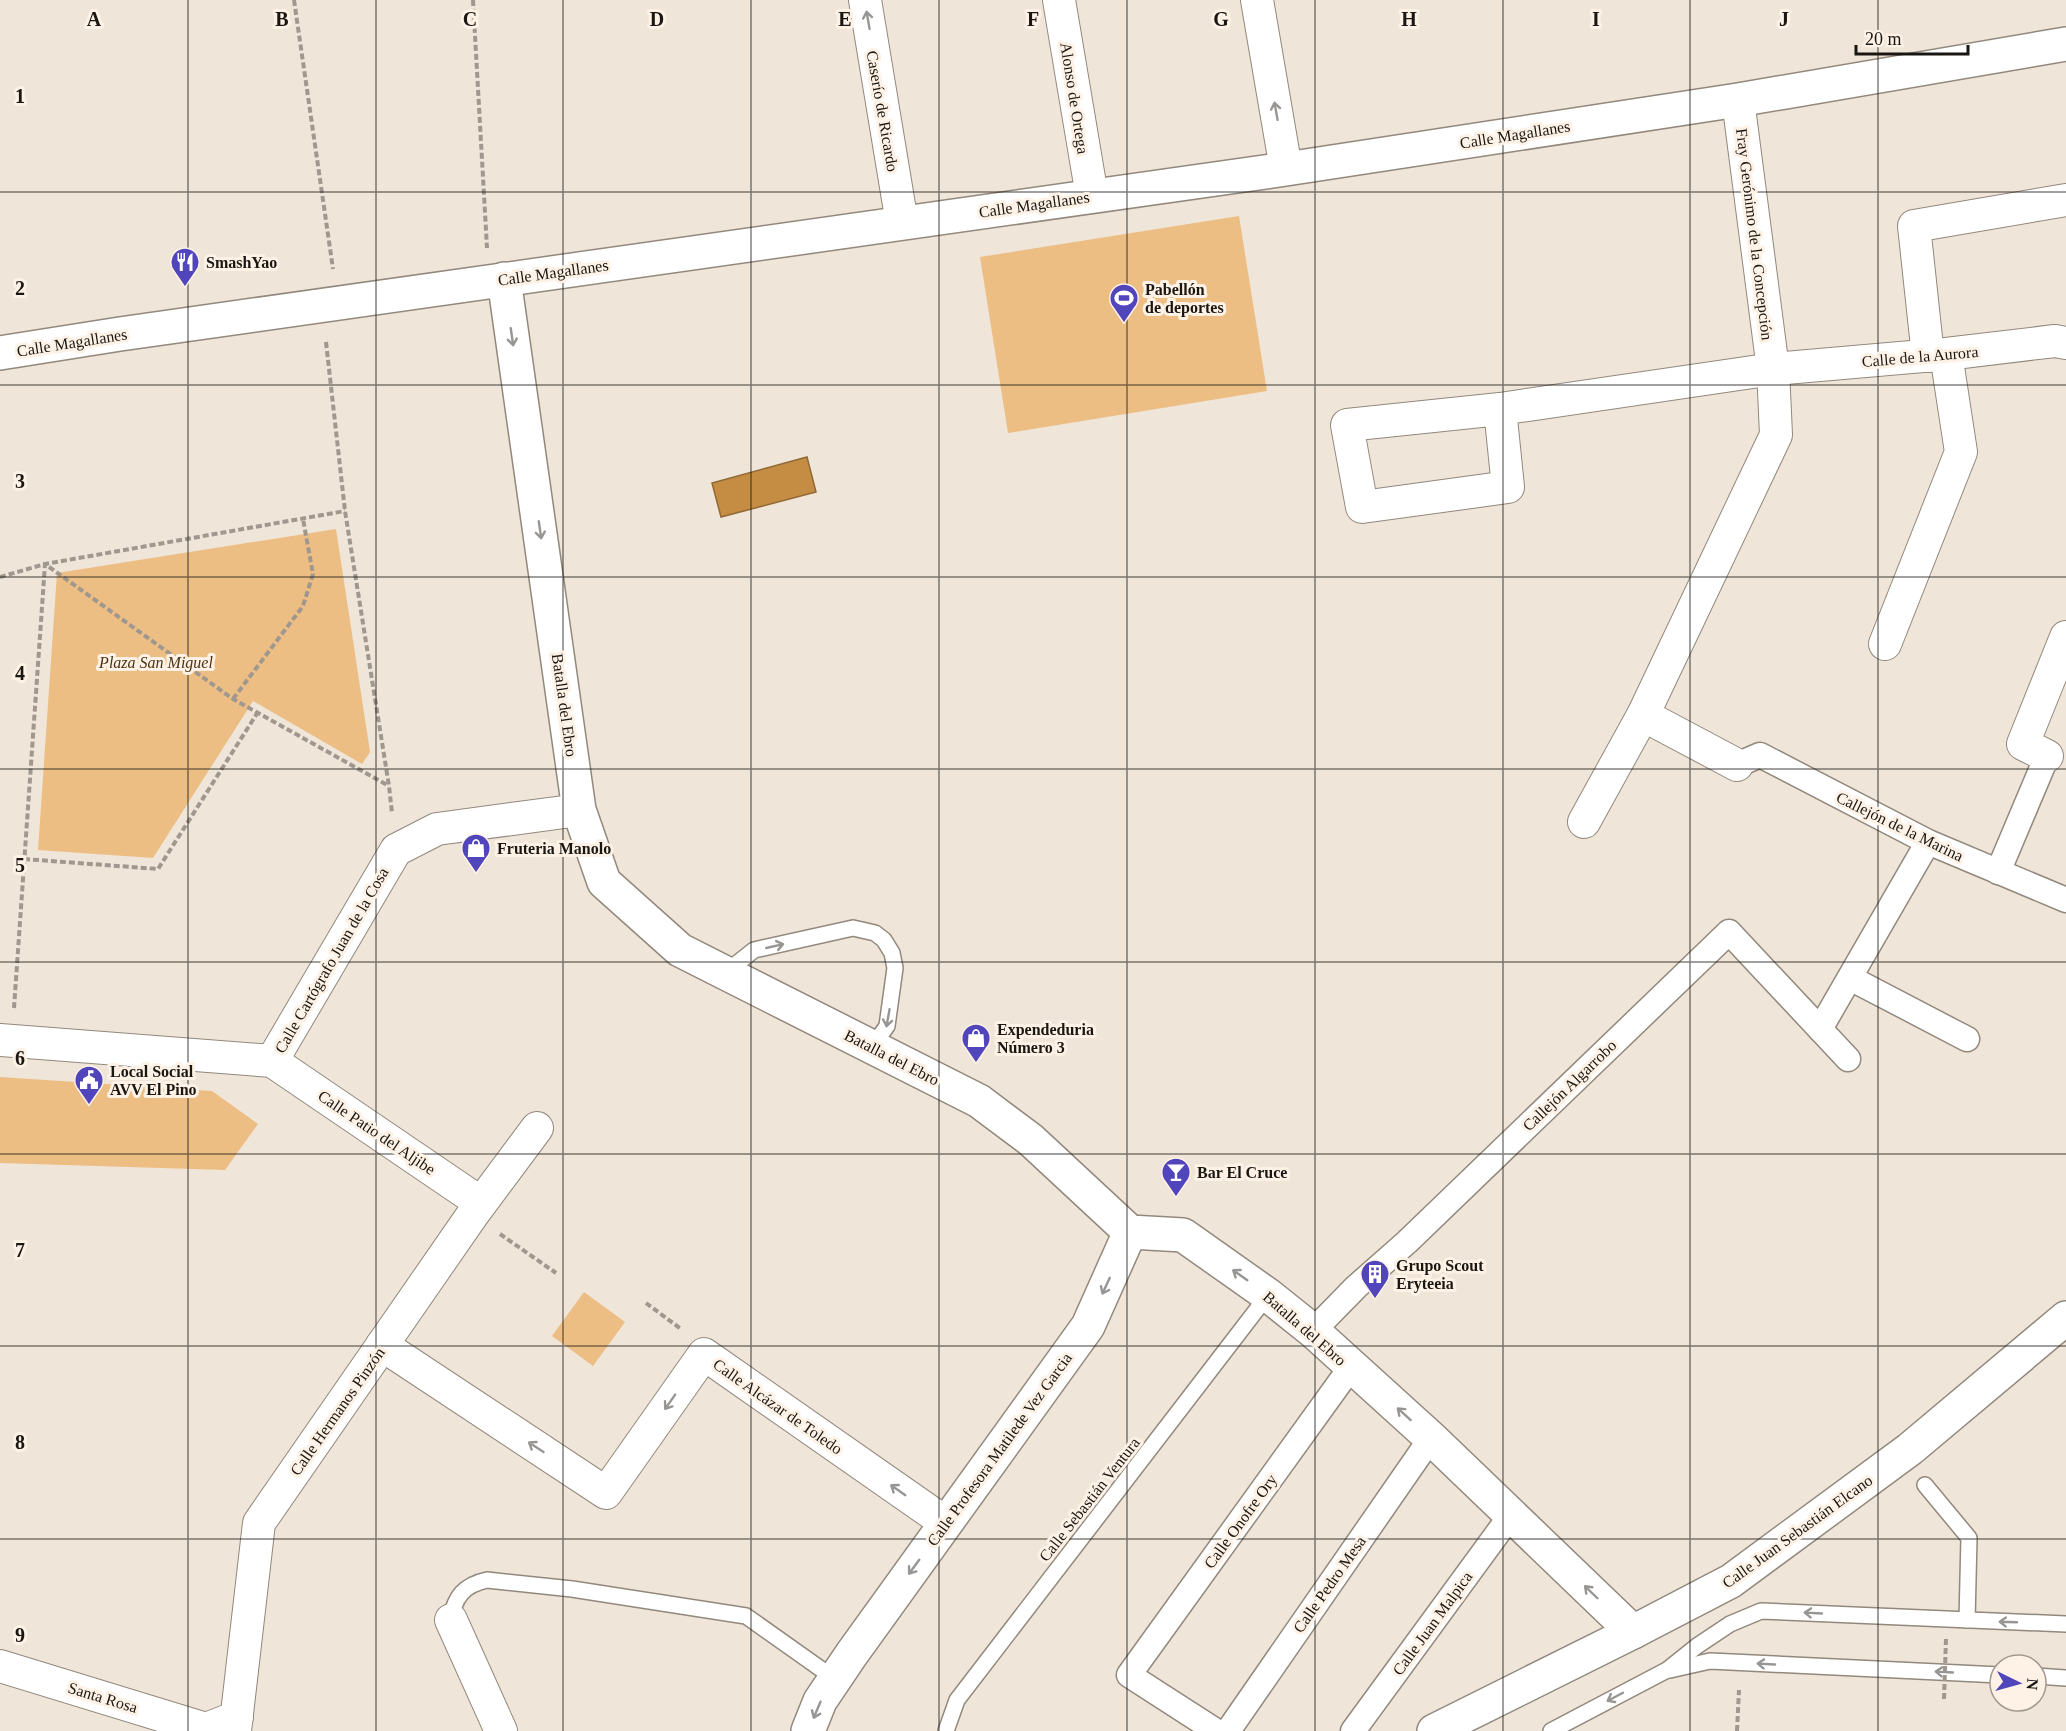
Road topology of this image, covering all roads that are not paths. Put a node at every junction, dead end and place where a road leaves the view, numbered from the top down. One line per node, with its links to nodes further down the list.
1 (865, 0): 9 (street, Caserío de Ricardo, one-way to 1)
2 (1059, 0): 7 (street, Alonso de Ortega)
3 (1257, 0): 6 (street, one-way to 3)
4 (2066, 44): 5 (street, Calle Magallanes)
5 (1738, 100): 6 (street, Calle Magallanes); 14 (street, Fray Gerónimo de la Concepción)
6 (1286, 169): 7 (street, Calle Magallanes)
7 (1092, 196): 9 (street, Calle Magallanes)
8 (2066, 200): 13 (street)
9 (902, 223): 10 (street, Calle Magallanes)
10 (497, 280): 12 (street, Calle Magallanes); 21 (street, Batalla del Ebro, one-way to 21)
11 (2066, 343): 13 (street, Calle de la Aurora)
12 (0, 353)
13 (1937, 355): 14 (street, Calle de la Aurora); 17 (street)
14 (1773, 369): 15 (street, Calle de la Aurora); 18 (street, Fray Gerónimo de la Concepción)
15 (1500, 409): 15 (street, Calle de la Aurora)
16 (2066, 637): 19 (street)
17 (1885, 644)
18 (1643, 715): 20 (street); 22 (street, Fray Gerónimo de la Concepción)
19 (2035, 750): 24 (street)
20 (1737, 765): 23 (street, Callejón de la Marina)
21 (579, 810): 26 (street, Batalla del Ebro); 33 (street, Calle Cartógrafo Juan de la Cosa)
22 (1584, 822)
23 (1928, 842): 24 (street, Callejón de la Marina); 27 (street)
24 (1998, 872): 25 (street, Callejón de la Marina)
25 (2066, 900)
26 (725, 973): 31 (street, Batalla del Ebro); 31 (lane, one-way to 31)
27 (1850, 978): 28 (street); 29 (street)
28 (1820, 1029): 32 (street, Callejón Algarrobo); 39 (street, Callejón Algarrobo)
29 (1967, 1039)
30 (6, 1041): 33 (street, Calle Cartógrafo Juan de la Cosa)
31 (873, 1047): 36 (street, Batalla del Ebro)
32 (1848, 1059)
33 (272, 1062): 35 (street, Calle Patio del Aljibe)
34 (537, 1128): 35 (street, Calle Hermanos Pinzón)
35 (477, 1209): 40 (street, Calle Hermanos Pinzón)
36 (1130, 1232): 37 (street, Batalla del Ebro, one-way to 36); 45 (street, Calle Profesora Matilede Vez Garcia, one-way to 45)
37 (1268, 1294): 39 (street, Batalla del Ebro); 59 (lane, Calle Sebastián Ventura)
38 (2066, 1318): 49 (street, Calle Juan Sebastián Elcano)
39 (1313, 1331): 41 (street, Batalla del Ebro)
40 (382, 1345): 45 (street, Calle Alcázar de Toledo, one-way to 40); 56 (street, Calle Hermanos Pinzón)
41 (1351, 1367): 42 (street, Batalla del Ebro, one-way to 41); 60 (street, Calle Onofre Ory)
42 (1431, 1438): 44 (street, Batalla del Ebro); 61 (street, Calle Pedro Mesa)
43 (1925, 1485): 47 (lane)
44 (1511, 1515): 49 (street, Batalla del Ebro, one-way to 44); 62 (street, Calle Juan Malpica)
45 (946, 1523): 51 (street, Calle Profesora Matilede Vez Garcia, one-way to 51)
46 (451, 1620): 51 (lane); 57 (street)
47 (1967, 1620): 48 (lane, one-way to 47); 52 (lane, one-way to 52)
48 (2066, 1624)
49 (1633, 1632): 63 (street, Calle Juan Sebastián Elcano)
50 (0, 1666): 56 (street, Santa Rosa)
51 (843, 1667): 58 (street, Calle Profesora Matilede Vez Garcia, one-way to 58)
52 (1667, 1670): 53 (lane, one-way to 52); 64 (lane, one-way to 64)
53 (1988, 1674)
54 (2048, 1677): 55 (lane)
55 (2066, 1678)
56 (226, 1726)
57 (501, 1731)
58 (808, 1731)
59 (946, 1731)
60 (1216, 1731)
61 (1228, 1731)
62 (1353, 1731)
63 (1434, 1731)
64 (1551, 1731)

